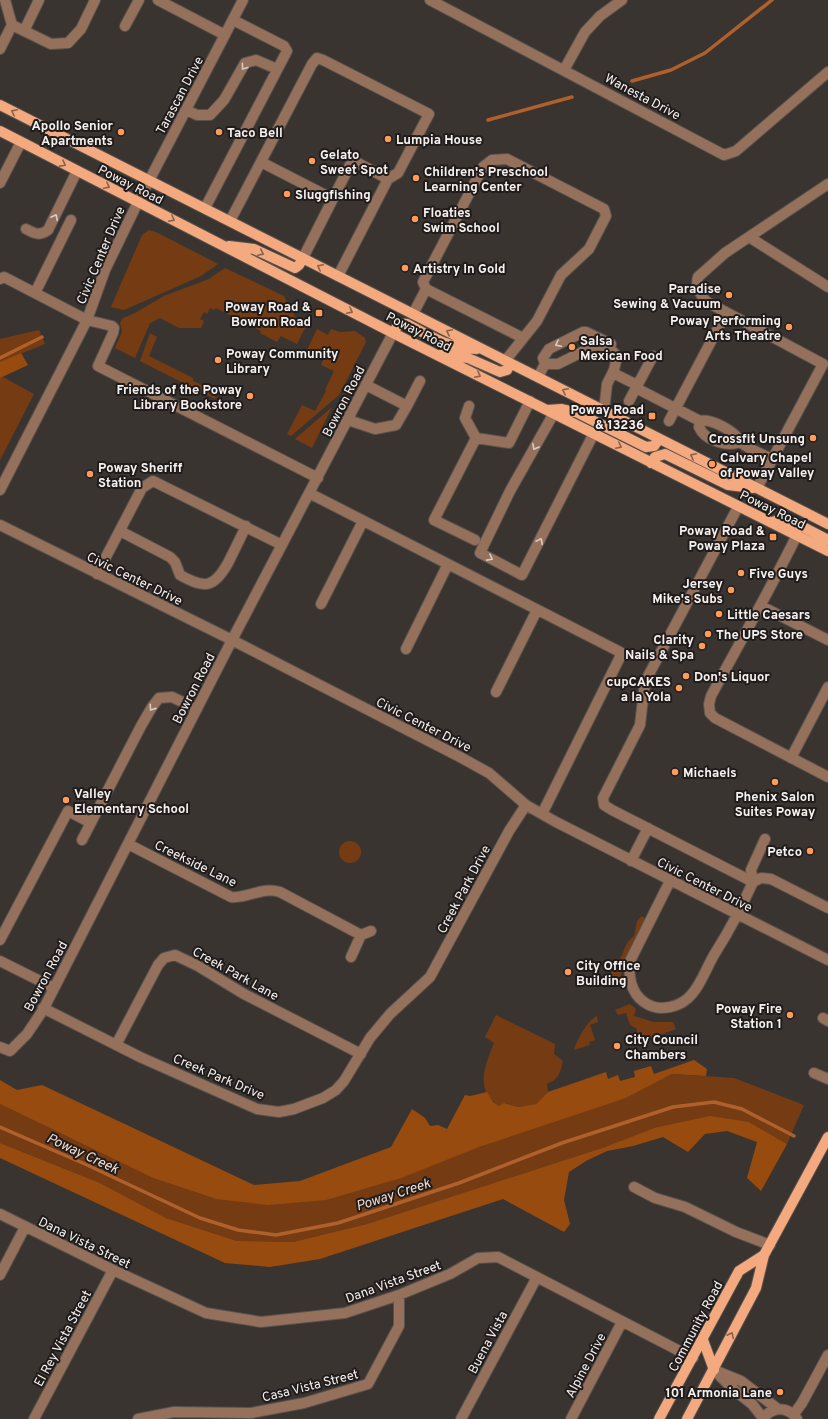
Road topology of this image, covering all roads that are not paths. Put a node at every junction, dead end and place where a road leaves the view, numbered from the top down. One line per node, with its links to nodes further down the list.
1 (5, 0): 10 (street)
2 (39, 0): 12 (street)
3 (95, 0): 12 (street)
4 (139, 0): 11 (street)
5 (158, 0): 13 (street)
6 (243, 0): 9 (street, Tarascan Drive)
7 (430, 0): 16 (street, Wanesta Drive)
8 (622, 0): 16 (street)
9 (233, 20): 13 (street, Tarascan Drive); 15 (street)
10 (12, 25): 12 (street); 14 (street)
11 (125, 26)
12 (24, 31)
13 (225, 35): 19 (street, Tarascan Drive)
14 (0, 49)
15 (278, 69): 19 (street, one-way to 19); 30 (street)
16 (564, 70): 17 (street, Wanesta Drive)
17 (828, 72)
18 (0, 105): 25 (main road, Poway Road, one-way to 18)
19 (186, 110): 25 (street, Tarascan Drive)
20 (0, 131): 21 (main road, Poway Road)
21 (21, 142): 23 (main road, Poway Road, one-way to 23); 26 (street)
22 (261, 162): 24 (street); 28 (street); 32 (street)
23 (77, 171): 29 (main road, Poway Road, one-way to 29); 33 (street, one-way to 23)
24 (388, 179): 28 (street); 37 (street)
25 (149, 180): 29 (street, Tarascan Drive); 30 (main road, Poway Road)
26 (0, 183)
27 (828, 184): 34 (street)
28 (333, 199): 36 (street)
29 (138, 202): 35 (main road, Poway Road, one-way to 35); 44 (street, Civic Center Drive)
30 (205, 208): 32 (main road, Poway Road)
31 (71, 220): 41 (street)
32 (230, 221): 36 (main road, Poway Road)
33 (26, 229)
34 (749, 237): 39 (street); 42 (street)
35 (223, 245): 36 (main road, one-way to 36); 45 (main road, Poway Road, one-way to 45)
36 (303, 258): 37 (main road, Poway Road, one-way to 36)
37 (338, 276): 43 (main road, Poway Road)
38 (0, 279): 41 (street)
39 (828, 287)
40 (426, 289): 43 (street); 46 (street); 46 (street)
41 (35, 293): 44 (street)
42 (726, 313): 61 (street); 71 (street)
43 (412, 314): 47 (main road, Poway Road, one-way to 43)
44 (86, 320): 73 (street); 75 (street, Civic Center Drive)
45 (393, 333): 47 (main road); 48 (main road, Poway Road); 55 (street, Bowron Road)
46 (523, 338): 50 (street)
47 (481, 348): 50 (main road, Poway Road)
48 (434, 353): 50 (main road); 57 (main road, Poway Road, one-way to 57)
49 (652, 356): 56 (street)
50 (507, 362): 53 (main road, Poway Road)
51 (545, 364): 52 (street); 52 (street, one-way to 51); 53 (street)
52 (614, 371): 56 (street); 63 (street)
53 (538, 377): 63 (main road, Poway Road, one-way to 53)
54 (420, 381): 59 (street)
55 (366, 385): 59 (street); 64 (street, Bowron Road)
56 (636, 386): 58 (street); 61 (street)
57 (530, 401): 62 (main road, Poway Road); 68 (street)
58 (629, 401)
59 (407, 406): 64 (street)
60 (470, 406): 68 (street)
61 (675, 408): 65 (street); 66 (street)
62 (550, 411): 67 (main road, Poway Road); 67 (street, one-way to 67); 69 (main road)
63 (604, 411): 69 (main road, Poway Road)
64 (348, 420): 73 (street, Bowron Road)
65 (669, 421)
66 (700, 421): 70 (street); 70 (street)
67 (594, 433): 72 (main road, Poway Road, one-way to 72)
68 (476, 438): 85 (street)
69 (659, 439): 74 (main road, Poway Road, one-way to 69)
70 (740, 442): 71 (street)
71 (772, 459): 74 (street)
72 (651, 463): 74 (main road); 77 (main road, Poway Road)
73 (318, 478): 76 (street, Bowron Road)
74 (757, 488): 80 (main road, Poway Road)
75 (0, 490)
76 (309, 493): 79 (street); 87 (street, Bowron Road)
77 (738, 507): 78 (main road, Poway Road); 105 (street)
78 (763, 519): 84 (main road, Poway Road); 86 (main road)
79 (363, 521): 89 (street); 91 (street)
80 (828, 524)
81 (0, 525): 90 (street, Civic Center Drive)
82 (246, 526): 83 (street); 83 (street); 87 (street)
83 (120, 531): 90 (street)
84 (797, 535): 88 (main road, Poway Road); 92 (street)
85 (475, 540)
86 (828, 540)
87 (282, 544): 94 (street, Bowron Road)
88 (828, 551)
89 (448, 564): 93 (street); 96 (street)
90 (97, 574): 94 (street, Civic Center Drive)
91 (321, 604)
92 (761, 606): 95 (street); 100 (street)
93 (537, 610): 98 (street); 103 (street)
94 (232, 640): 99 (street, Bowron Road); 102 (street, Civic Center Drive)
95 (828, 640)
96 (406, 649)
97 (828, 687): 100 (street)
98 (496, 692)
99 (197, 709): 104 (street, one-way to 104); 108 (street, Bowron Road)
100 (791, 758): 101 (street)
101 (828, 777)
102 (526, 805): 103 (street, Civic Center Drive); 124 (street, Creek Park Drive)
103 (542, 814): 109 (street, Civic Center Drive)
104 (91, 823): 107 (street); 116 (street)
105 (648, 828): 109 (street); 111 (street)
106 (765, 839): 111 (street)
107 (82, 840)
108 (128, 844): 115 (street, Creekside Lane); 120 (street, Bowron Road)
109 (631, 861): 110 (street, Civic Center Drive)
110 (670, 881): 113 (street, Civic Center Drive); 113 (street)
111 (753, 882): 112 (street); 113 (street)
112 (828, 908)
113 (738, 915): 118 (street, Civic Center Drive)
114 (371, 931): 115 (street)
115 (361, 935): 117 (street)
116 (0, 940)
117 (351, 957)
118 (828, 960)
119 (0, 961): 120 (street)
120 (54, 988): 121 (street, Bowron Road)
121 (44, 1008): 122 (street, Creek Park Drive); 123 (street, Bowron Road)
122 (116, 1045): 124 (street, Creek Park Drive); 124 (street, Creek Park Lane)
123 (5, 1049)
124 (361, 1054)
125 (814, 1073): 126 (street)
126 (828, 1079)
127 (828, 1137): 131 (main road, Community Road)
128 (634, 1187): 131 (street)
129 (0, 1214): 130 (street, Dana Vista Street)
130 (25, 1227): 133 (street, Dana Vista Street); 134 (street)
131 (770, 1245): 132 (main road, Community Road)
132 (764, 1255): 138 (main road, Community Road); 141 (main road, Community Road, one-way to 132)
133 (113, 1270): 136 (street, Dana Vista Street); 144 (street, El Rey Vista Street)
134 (0, 1275)
135 (537, 1277): 136 (street, Dana Vista Street); 137 (street, Dana Vista Street); 146 (street, Buena Vista)
136 (399, 1295): 145 (street, Casa Vista Street)
137 (622, 1322): 139 (street, Dana Vista Street); 147 (street, Alpine Drive)
138 (703, 1340): 139 (main road, Community Road); 141 (main road)
139 (692, 1358): 148 (main road, Community Road)
140 (826, 1359): 143 (street)
141 (714, 1370): 142 (street); 149 (main road, Community Road); 150 (street)
142 (778, 1409): 143 (street); 150 (street)
143 (796, 1417)
144 (34, 1419)
145 (138, 1419)
146 (461, 1419)
147 (571, 1419)
148 (659, 1419)
149 (687, 1419)
150 (763, 1419)

